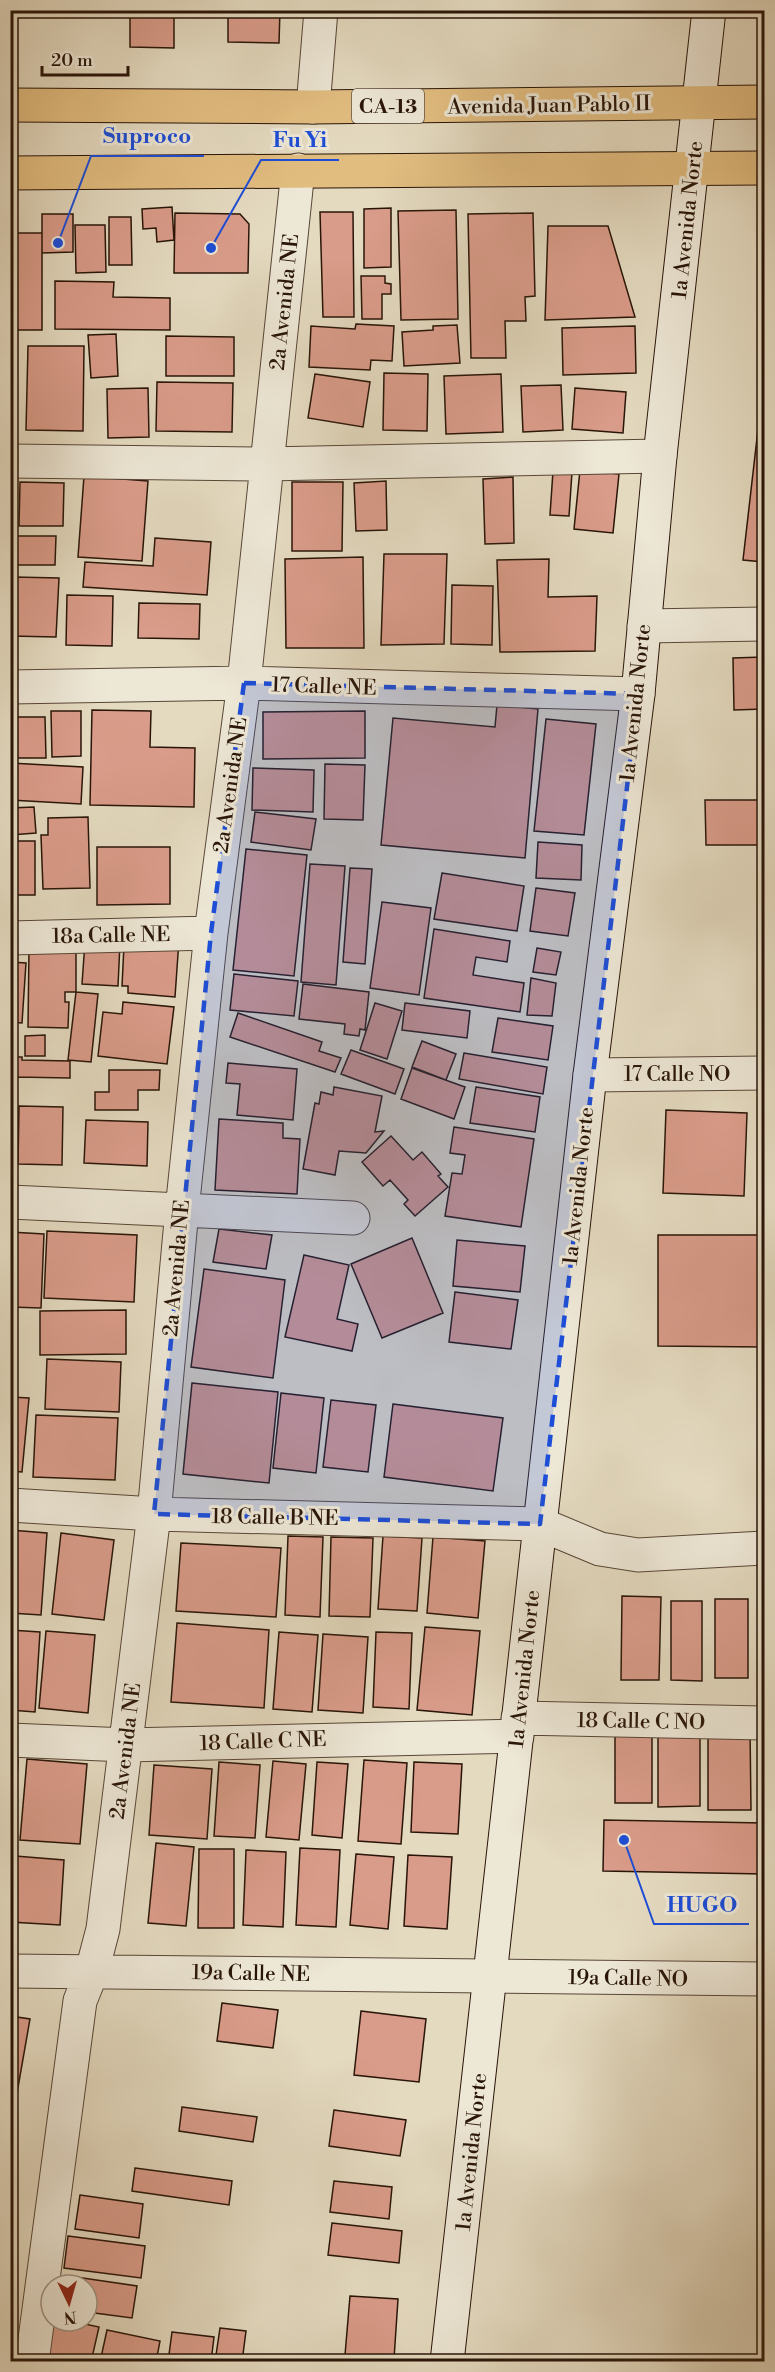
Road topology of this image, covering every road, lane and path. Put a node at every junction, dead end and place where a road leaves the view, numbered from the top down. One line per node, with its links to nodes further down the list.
1 (321, 10): 6 (street)
2 (709, 10): 4 (street, 1a Avenida Norte)
3 (765, 102): 4 (highway, Avenida Juan Pablo II / CA-13)
4 (700, 103): 6 (highway, Avenida Juan Pablo II / CA-13); 7 (street, 1a Avenida Norte)
5 (10, 105): 6 (highway, Avenida Juan Pablo II / CA-13)
6 (313, 107)
7 (693, 168): 8 (highway); 9 (highway); 11 (street, 1a Avenida Norte)
8 (765, 168)
9 (298, 170): 10 (highway); 13 (street, 2a Avenida NE)
10 (10, 173)
11 (660, 456): 13 (street); 15 (street, 1a Avenida Norte)
12 (10, 461): 13 (street)
13 (266, 464): 16 (street, 2a Avenida NE)
14 (765, 624): 15 (street)
15 (644, 626): 18 (street, 1a Avenida Norte)
16 (244, 684): 17 (street, 17 Calle NE); 18 (street, 17 Calle NE); 19 (street, 2a Avenida NE)
17 (10, 687)
18 (638, 694): 22 (street, 1a Avenida Norte)
19 (212, 933): 20 (street, 18a Calle NE); 24 (street, 2a Avenida NE)
20 (10, 938)
21 (765, 1073): 22 (street, 17 Calle NO)
22 (590, 1075): 28 (street, 1a Avenida Norte)
23 (10, 1202): 24 (street)
24 (182, 1210): 25 (street); 27 (street, 2a Avenida NE)
25 (353, 1218)
26 (10, 1504): 27 (street, 18 Calle B NE)
27 (154, 1514): 28 (street, 18 Calle B NE); 33 (street, 2a Avenida NE)
28 (540, 1524): 29 (street); 31 (street, 1a Avenida Norte)
29 (765, 1548)
30 (765, 1723): 31 (street, 18 Calle C NO)
31 (517, 1727): 33 (street, 18 Calle C NE); 36 (street, 1a Avenida Norte)
32 (10, 1740): 33 (street, 18 Calle C NE)
33 (126, 1745): 35 (street, 2a Avenida NE)
34 (10, 1971): 35 (street, 19a Calle NE)
35 (92, 1971): 36 (street, 19a Calle NE); 38 (street, 2a Avenida NE)
36 (491, 1977): 37 (street, 19a Calle NO); 39 (street, 1a Avenida Norte)
37 (765, 1979)
38 (32, 2361)
39 (447, 2361)

